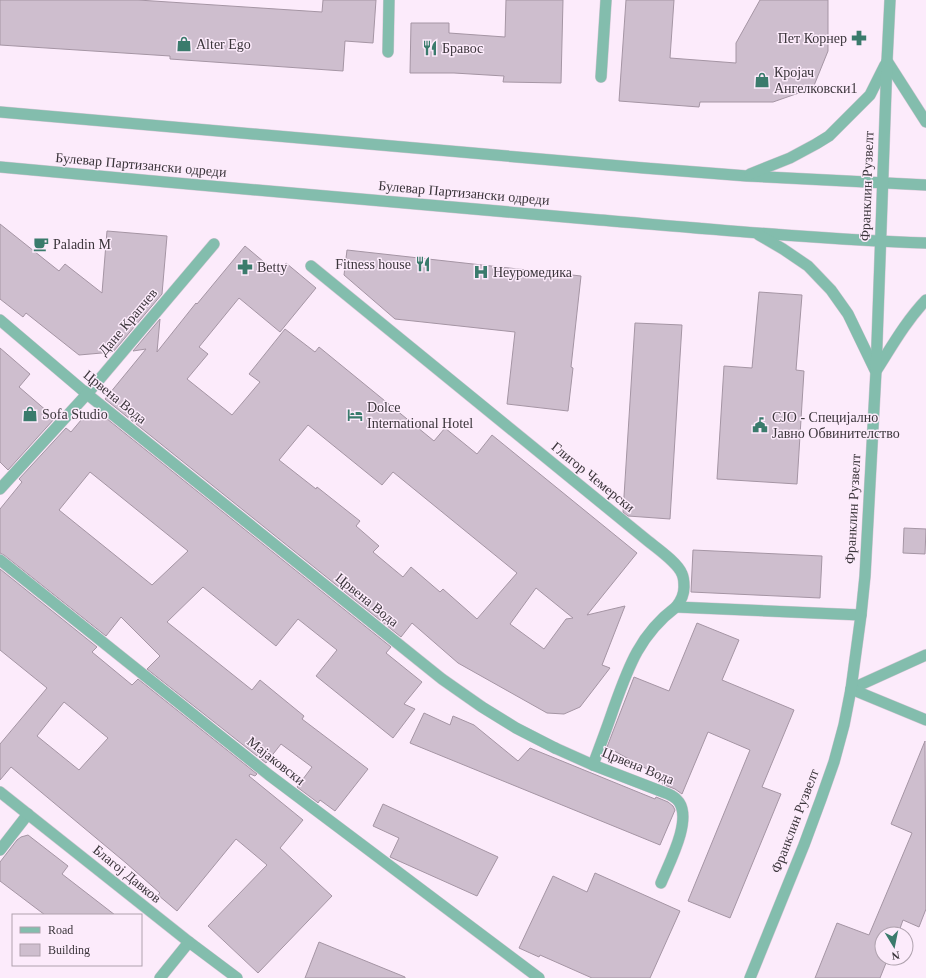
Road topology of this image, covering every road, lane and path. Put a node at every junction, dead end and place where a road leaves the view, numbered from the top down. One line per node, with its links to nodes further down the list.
1 (390, 0): 4 (street)
2 (606, 0): 6 (street)
3 (890, 0): 5 (street, Франклин Рузвелт)
4 (388, 52)
5 (887, 61): 8 (street); 10 (street); 11 (street, Франклин Рузвелт)
6 (601, 77)
7 (0, 112): 10 (street)
8 (926, 122)
9 (0, 167): 13 (street, Булевар Партизански одреди)
10 (747, 176): 11 (street)
11 (882, 183): 12 (street); 14 (street, Франклин Рузвелт)
12 (926, 185)
13 (757, 233): 14 (street, Булевар Партизански одреди); 20 (street)
14 (880, 241): 15 (street, Булевар Партизански одреди); 20 (street, Франклин Рузвелт)
15 (926, 243)
16 (214, 244): 21 (street, Дане Крапчев)
17 (311, 266): 24 (street, Глигор Чемерски)
18 (926, 300): 20 (street)
19 (0, 320): 21 (street, Црвена Вода)
20 (876, 371): 25 (street, Франклин Рузвелт)
21 (87, 394): 22 (street, Дане Крапчев); 29 (street, Црвена Вода)
22 (0, 490)
23 (0, 560): 37 (street, Мајаковски)
24 (676, 607): 25 (street); 29 (street)
25 (861, 615): 27 (street, Франклин Рузвелт)
26 (926, 655): 27 (street)
27 (851, 689): 28 (street); 38 (street, Франклин Рузвелт)
28 (926, 720)
29 (593, 765): 33 (street, Црвена Вода)
30 (0, 792): 31 (street, Благој Давков)
31 (28, 814): 32 (street); 34 (street, Благој Давков)
32 (0, 850)
33 (661, 883)
34 (189, 942): 35 (street); 36 (street, Благој Давков)
35 (160, 978)
36 (236, 978)
37 (539, 978)
38 (750, 978)

